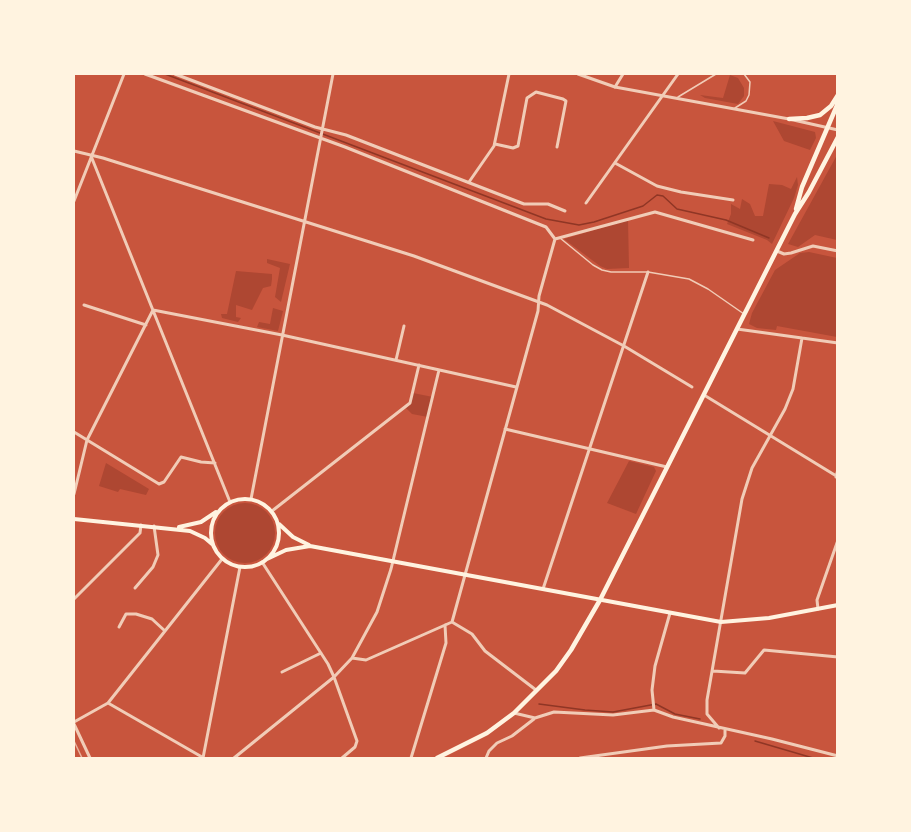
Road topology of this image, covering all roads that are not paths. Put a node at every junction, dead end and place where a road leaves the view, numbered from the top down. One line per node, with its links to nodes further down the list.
1 (124, 74): 26 (street)
2 (145, 74): 22 (street)
3 (176, 74): 18 (street)
4 (333, 74): 18 (street)
5 (508, 74): 23 (street)
6 (578, 74): 11 (street)
7 (622, 74): 11 (street)
8 (678, 74): 13 (street)
9 (716, 74): 14 (lane)
10 (744, 74): 16 (lane)
11 (615, 87): 13 (street)
12 (837, 95): 17 (highway)
13 (662, 96): 14 (street); 27 (street)
14 (676, 99): 16 (street)
15 (837, 104): 19 (highway)
16 (734, 109): 17 (street)
17 (789, 119): 19 (street)
18 (321, 128): 22 (street); 28 (street)
19 (827, 128): 20 (street); 33 (highway)
20 (837, 130)
21 (837, 137): 33 (highway)
22 (319, 138): 34 (street); 35 (street)
23 (495, 144): 24 (street); 28 (street)
24 (557, 147)
25 (74, 151): 26 (street)
26 (91, 156): 30 (street); 34 (street); 42 (street)
27 (615, 163): 29 (street); 31 (street)
28 (469, 182): 32 (street)
29 (734, 200)
30 (74, 201)
31 (586, 203)
32 (565, 210)
33 (795, 214): 37 (highway)
34 (305, 221): 40 (street); 47 (street)
35 (557, 238): 36 (street); 39 (lane); 40 (street)
36 (753, 240)
37 (777, 251): 38 (street); 43 (highway)
38 (837, 251)
39 (648, 272): 43 (lane); 50 (street)
40 (539, 303): 50 (street); 54 (street)
41 (84, 305): 44 (street)
42 (153, 310): 44 (street); 47 (street); 62 (street)
43 (744, 314): 46 (highway)
44 (146, 325): 60 (street)
45 (404, 326): 51 (street)
46 (737, 328): 48 (street); 56 (highway)
47 (282, 335): 51 (street); 67 (street)
48 (802, 338): 49 (street); 59 (street)
49 (837, 343)
50 (624, 346): 55 (street); 61 (street)
51 (396, 360): 52 (street)
52 (419, 365): 53 (street); 70 (street)
53 (440, 370): 54 (street); 81 (street)
54 (516, 387): 57 (street)
55 (692, 387)
56 (704, 394): 59 (street); 63 (highway)
57 (506, 429): 61 (street); 83 (street)
58 (74, 432): 60 (street)
59 (770, 435): 65 (street); 92 (street)
60 (87, 440): 62 (street); 66 (street)
61 (589, 448): 63 (street); 85 (street)
62 (215, 463): 68 (street)
63 (668, 467): 87 (highway)
64 (837, 469): 65 (street)
65 (837, 477)
66 (74, 494)
67 (251, 499): 68 (main road); 70 (main road)
68 (230, 501): 69 (main road)
69 (219, 510): 75 (main road); 78 (main road)
70 (272, 511): 72 (main road)
71 (74, 519): 73 (main road)
72 (278, 523): 77 (main road); 80 (main road)
73 (141, 525): 74 (main road); 86 (street)
74 (154, 526): 75 (main road); 84 (street)
75 (173, 528): 78 (main road)
76 (837, 540): 89 (street)
77 (310, 546): 80 (main road); 81 (main road)
78 (214, 547): 79 (main road)
79 (222, 559): 82 (main road); 95 (street)
80 (264, 561): 82 (main road); 96 (street)
81 (393, 561): 83 (main road); 98 (street)
82 (240, 567): 114 (street)
83 (465, 574): 85 (main road); 91 (street)
84 (135, 588)
85 (543, 589): 87 (main road)
86 (74, 599)
87 (600, 600): 90 (main road); 102 (highway)
88 (837, 605): 89 (main road)
89 (818, 609): 92 (main road)
90 (670, 613): 92 (main road); 104 (street)
91 (452, 622): 93 (street); 102 (street)
92 (721, 622): 99 (street)
93 (445, 625): 98 (street); 118 (street)
94 (119, 627): 95 (street)
95 (165, 631): 103 (street)
96 (321, 653): 100 (street); 101 (street)
97 (837, 657): 99 (street)
98 (352, 658): 101 (street)
99 (713, 671): 106 (street)
100 (282, 672)
101 (334, 677): 116 (street); 117 (street)
102 (537, 691): 105 (highway)
103 (108, 703): 108 (street); 114 (street)
104 (654, 710): 107 (street); 109 (street)
105 (514, 713): 107 (street); 119 (highway)
106 (707, 714): 109 (street); 110 (street)
107 (535, 718): 120 (street)
108 (74, 723): 115 (street)
109 (706, 724): 110 (street)
110 (719, 728): 111 (street)
111 (725, 729): 112 (street); 113 (street)
112 (617, 753): 121 (street); 122 (street)
113 (837, 756)
114 (204, 758)
115 (90, 759)
116 (234, 759)
117 (342, 759)
118 (411, 759)
119 (437, 759)
120 (486, 759)
121 (580, 759)
122 (612, 759)

